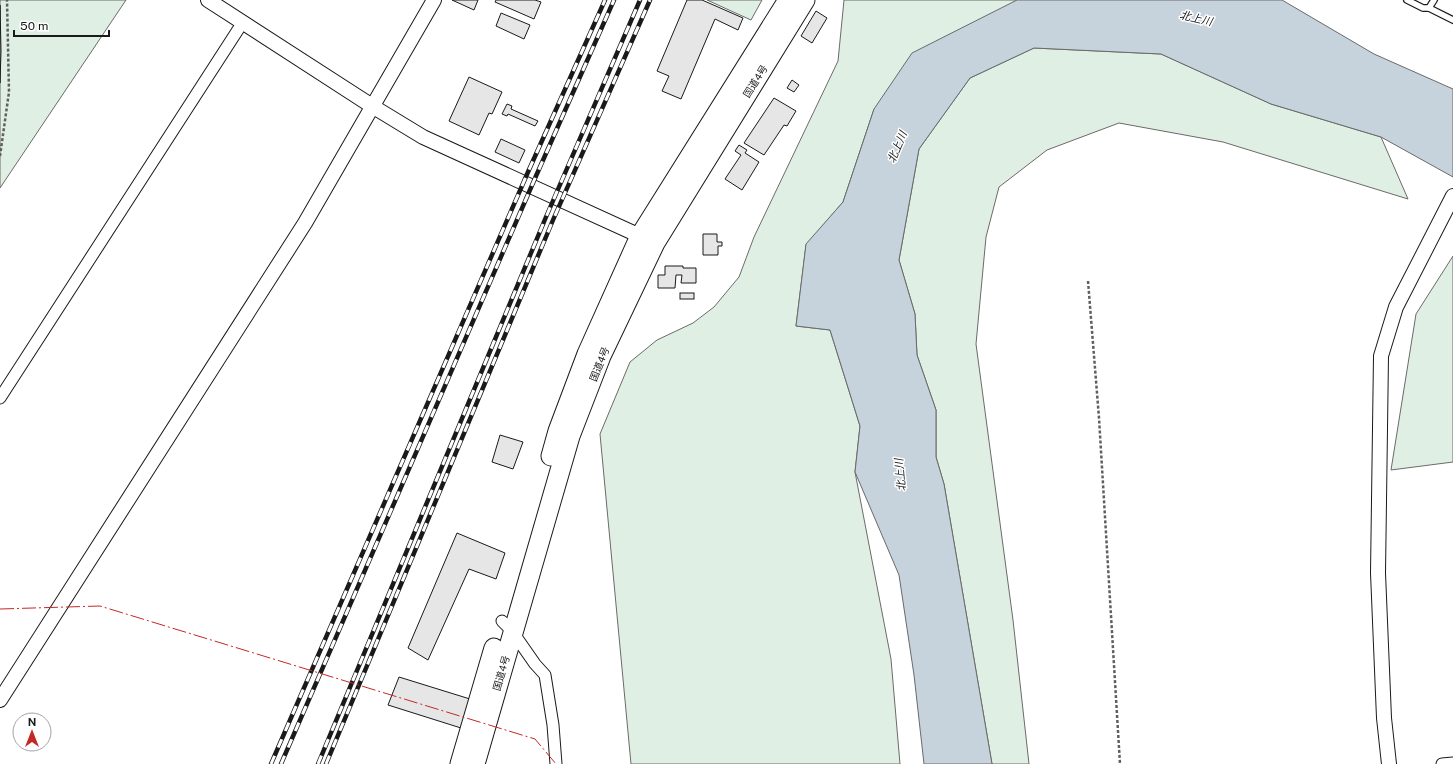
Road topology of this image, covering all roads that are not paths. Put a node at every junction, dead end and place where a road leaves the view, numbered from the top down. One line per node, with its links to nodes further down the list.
1 (208, 0): 9 (street)
2 (434, 0): 10 (street)
3 (788, 0): 12 (highway, 国道4号)
4 (805, 0): 12 (highway, 国道4号)
5 (1408, 0): 7 (lane)
6 (1434, 0): 7 (lane)
7 (1430, 8): 8 (lane)
8 (1453, 20)
9 (242, 22): 10 (street); 13 (street)
10 (372, 106): 12 (street); 15 (street)
11 (1453, 196): 20 (street)
12 (647, 240): 14 (highway, 国道4号)
13 (0, 398)
14 (507, 626): 17 (highway, 国道4号); 18 (highway, 国道4号); 19 (street)
15 (0, 700)
16 (1453, 763): 21 (street)
17 (460, 764)
18 (475, 764)
19 (556, 764)
20 (1389, 764)
21 (1442, 764)

